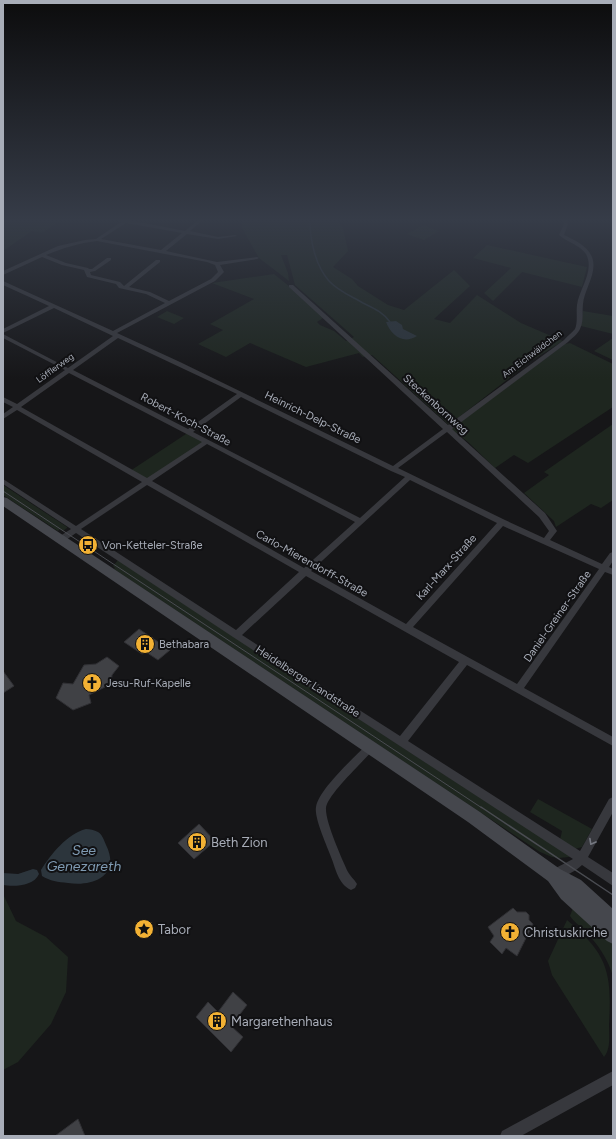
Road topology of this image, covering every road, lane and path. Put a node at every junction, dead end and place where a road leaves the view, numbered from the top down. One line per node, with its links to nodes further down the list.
1 (88, 273): 7 (street)
2 (143, 273): 7 (street)
3 (220, 273): 8 (street, Löfflerweg)
4 (588, 273): 18 (street, Am Eichwäldchen)
5 (3, 283): 9 (street, Heinrich-Delp-Straße)
6 (292, 286): 18 (street, Steckenbornweg)
7 (125, 288): 8 (street)
8 (169, 303): 11 (street, Löfflerweg)
9 (54, 306): 10 (street); 11 (street, Heinrich-Delp-Straße)
10 (3, 331)
11 (116, 334): 13 (street, Löfflerweg); 14 (street, Heinrich-Delp-Straße)
12 (3, 336): 13 (street, Robert-Koch-Straße)
13 (68, 369): 16 (street, Löfflerweg); 19 (street, Robert-Koch-Straße)
14 (241, 394): 19 (street); 21 (street, Heinrich-Delp-Straße)
15 (3, 399): 16 (street, Carlo-Mierendorff-Straße)
16 (18, 407): 17 (street, Löfflerweg); 24 (street, Carlo-Mierendorff-Straße)
17 (3, 417)
18 (448, 428): 21 (street, Am Eichwäldchen); 30 (street, Steckenbornweg)
19 (189, 432): 20 (street, Robert-Koch-Straße)
20 (207, 441): 24 (street); 26 (street, Robert-Koch-Straße)
21 (393, 469): 22 (street, Heinrich-Delp-Straße)
22 (409, 477): 26 (street); 27 (street, Heinrich-Delp-Straße)
23 (3, 481): 28 (street, Heidelberger Landstraße)
24 (147, 481): 28 (street); 33 (street, Carlo-Mierendorff-Straße)
25 (3, 501): 29 (street, Heidelberger Landstraße)
26 (360, 521): 33 (street)
27 (502, 522): 30 (street, Heinrich-Delp-Straße); 35 (street, Karl-Marx-Straße)
28 (76, 529): 29 (street); 36 (street, Heidelberger Landstraße)
29 (60, 540): 41 (street, Heidelberger Landstraße)
30 (545, 541): 32 (street, Heinrich-Delp-Straße)
31 (613, 555): 32 (street, Daniel-Greiner-Straße)
32 (604, 568): 34 (street, Heinrich-Delp-Straße); 38 (street, Daniel-Greiner-Straße)
33 (305, 572): 35 (street, Carlo-Mierendorff-Straße); 36 (street)
34 (613, 572)
35 (407, 628): 37 (street, Carlo-Mierendorff-Straße)
36 (236, 635): 39 (street, Heidelberger Landstraße)
37 (465, 661): 38 (street, Carlo-Mierendorff-Straße); 39 (street)
38 (518, 690): 40 (street, Carlo-Mierendorff-Straße)
39 (402, 741): 43 (street, Heidelberger Landstraße)
40 (613, 742)
41 (369, 748): 44 (street, Heidelberger Landstraße); 46 (street)
42 (613, 802): 43 (street, one-way to 43)
43 (581, 859): 44 (street); 45 (street, Heidelberger Landstraße)
44 (554, 875): 47 (street, Heidelberger Landstraße); 48 (street, Heidelberger Landstraße)
45 (613, 880)
46 (351, 884)
47 (613, 920)
48 (613, 935)
49 (613, 1078): 50 (street)
50 (507, 1136)

